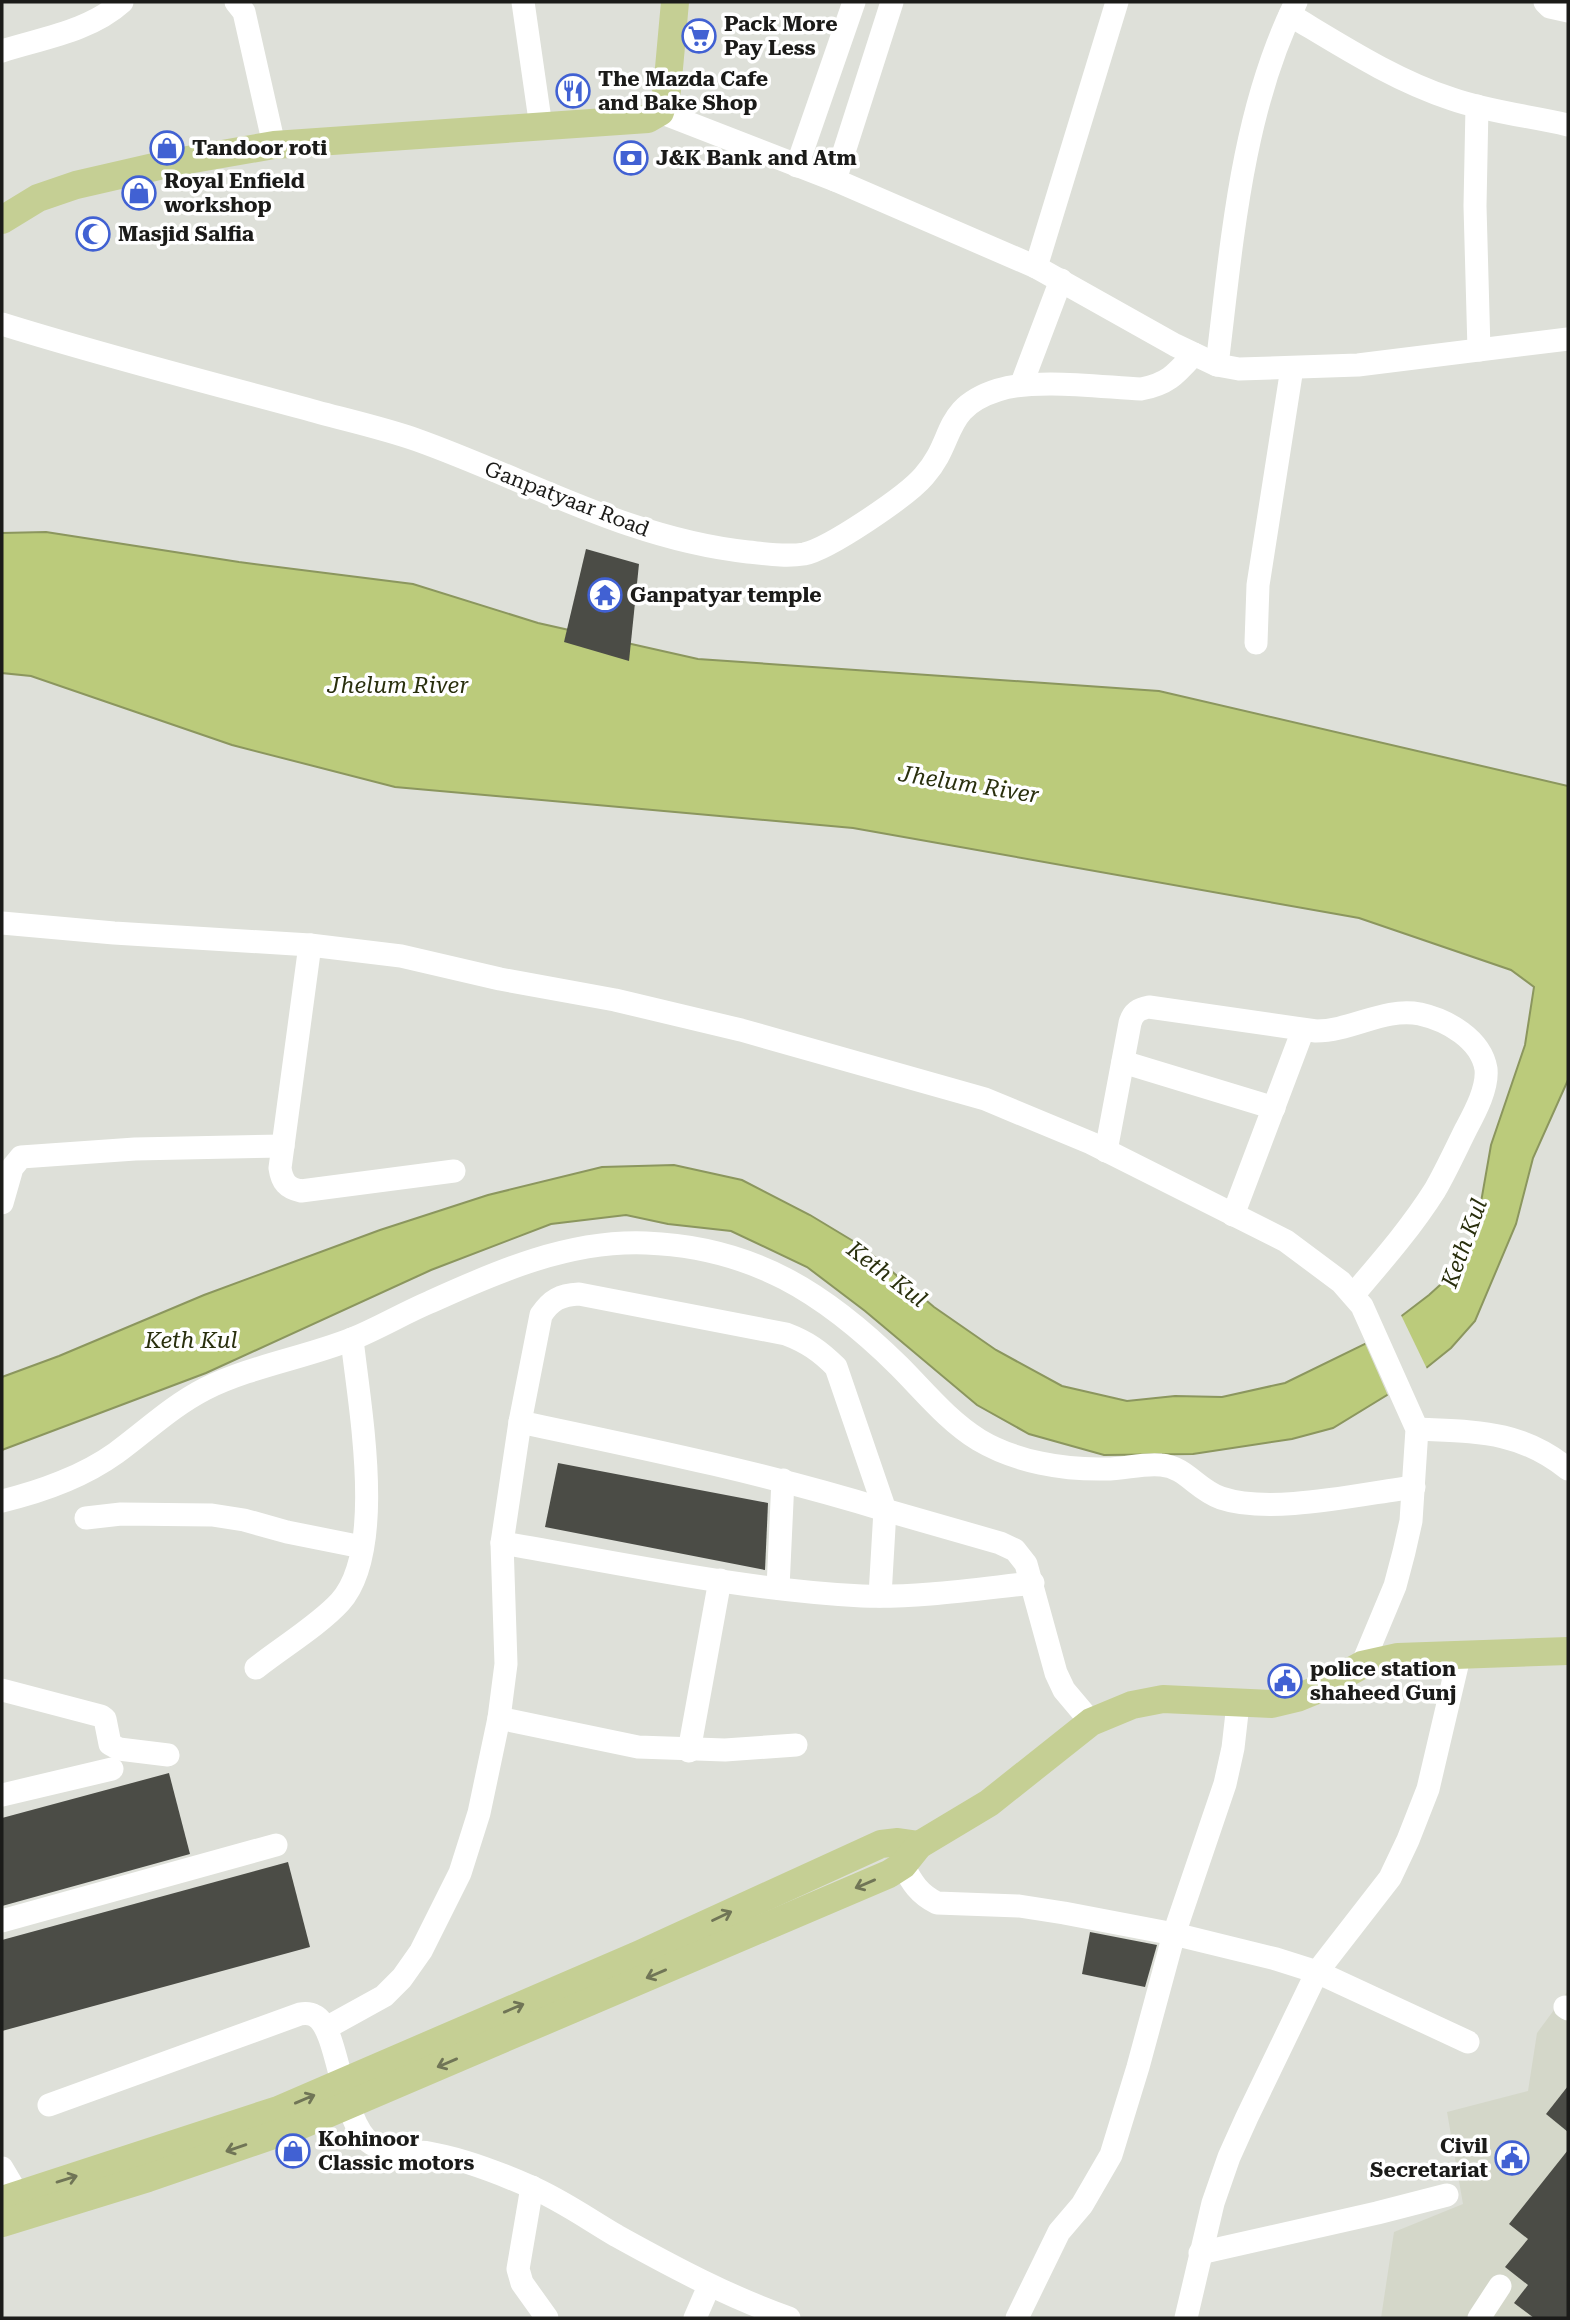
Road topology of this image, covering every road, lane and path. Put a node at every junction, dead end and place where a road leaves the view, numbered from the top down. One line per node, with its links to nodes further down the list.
1 (121, 2): 11 (street)
2 (236, 2): 16 (street)
3 (523, 2): 15 (street)
4 (675, 2): 13 (main road)
5 (854, 2): 17 (street)
6 (892, 2): 18 (street)
7 (1118, 2): 20 (street)
8 (1545, 2): 10 (street)
9 (1293, 8): 12 (street); 26 (street)
10 (1568, 11)
11 (2, 51)
12 (1476, 107): 14 (street); 24 (street)
13 (660, 112): 15 (main road); 17 (street)
14 (1568, 125)
15 (541, 127): 16 (main road)
16 (274, 145): 19 (main road)
17 (797, 166): 18 (street)
18 (835, 180): 20 (street)
19 (2, 220)
20 (1036, 267): 21 (street)
21 (1060, 280): 25 (street); 28 (street)
22 (2, 324): 28 (street, Ganpatyaar Road)
23 (1568, 339): 24 (street)
24 (1479, 349): 27 (street)
25 (1194, 354): 26 (street); 28 (street, Ganpatyaar Road)
26 (1217, 365): 27 (street)
27 (1292, 368): 29 (street)
28 (1022, 383)
29 (1256, 643)
30 (2, 923): 31 (street)
31 (310, 945): 35 (street); 36 (street)
32 (1303, 1030): 33 (street); 34 (street); 40 (street)
33 (1123, 1062): 34 (street); 36 (street)
34 (1274, 1108): 39 (street)
35 (283, 1146): 37 (street); 38 (street)
36 (1106, 1151): 39 (street)
37 (454, 1171)
38 (2, 1203)
39 (1233, 1215): 40 (street)
40 (1358, 1300): 43 (street)
41 (352, 1339): 46 (street); 47 (street); 51 (street)
42 (520, 1422): 45 (street); 48 (street); 50 (street)
43 (1414, 1423): 44 (street); 46 (street)
44 (1568, 1469)
45 (783, 1480): 48 (street); 54 (street)
46 (1414, 1486): 58 (street)
47 (2, 1501)
48 (886, 1510): 53 (street); 55 (street)
49 (86, 1518): 51 (street)
50 (502, 1543): 52 (street); 62 (street)
51 (362, 1547): 59 (street)
52 (720, 1580): 54 (street); 65 (street)
53 (1033, 1583): 55 (street); 63 (street)
54 (778, 1588): 55 (street)
55 (880, 1596)
56 (1568, 1651): 57 (main road)
57 (1459, 1657): 58 (main road); 73 (street)
58 (1362, 1665): 61 (main road)
59 (256, 1668)
60 (2, 1690): 66 (street)
61 (1238, 1704): 63 (main road); 72 (street)
62 (499, 1718): 65 (street); 74 (street)
63 (1091, 1722): 70 (main road)
64 (796, 1745): 65 (street)
65 (689, 1751)
66 (168, 1755)
67 (112, 1769): 68 (street)
68 (2, 1795)
69 (276, 1845): 71 (street)
70 (911, 1855): 72 (street); 76 (main road)
71 (2, 1921)
72 (1174, 1934): 73 (street); 88 (street)
73 (1317, 1972): 75 (street); 82 (street)
74 (326, 2028): 76 (street); 77 (street)
75 (1468, 2042)
76 (345, 2094): 79 (street); 81 (main road)
77 (49, 2105)
78 (2, 2168): 81 (street)
79 (532, 2187): 83 (street); 85 (street)
80 (1447, 2195): 82 (street)
81 (12, 2208)
82 (1200, 2253): 89 (street)
83 (709, 2286): 86 (street); 87 (street)
84 (1500, 2286): 90 (street)
85 (547, 2318)
86 (695, 2318)
87 (789, 2318)
88 (1017, 2318)
89 (1186, 2318)
90 (1479, 2318)

